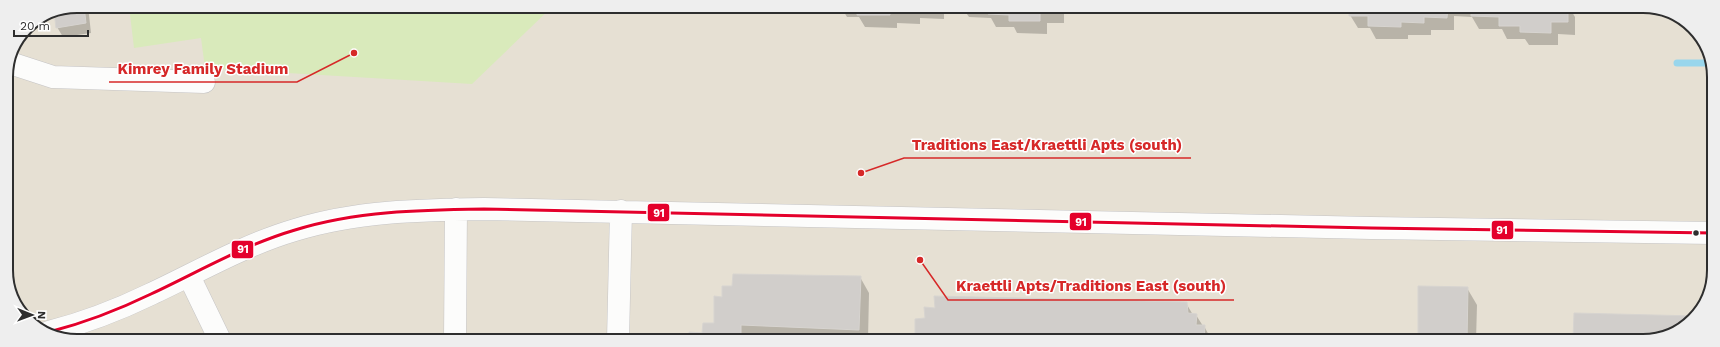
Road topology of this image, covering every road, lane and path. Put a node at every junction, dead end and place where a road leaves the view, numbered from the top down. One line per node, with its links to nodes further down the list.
1 (14, 64): 2 (street)
2 (204, 82)
3 (456, 209): 4 (street); 6 (street); 9 (street)
4 (621, 211): 5 (street); 10 (street)
5 (1707, 233)
6 (189, 276): 7 (street); 8 (street)
7 (55, 330)
8 (217, 334)
9 (455, 334)
10 (618, 334)

